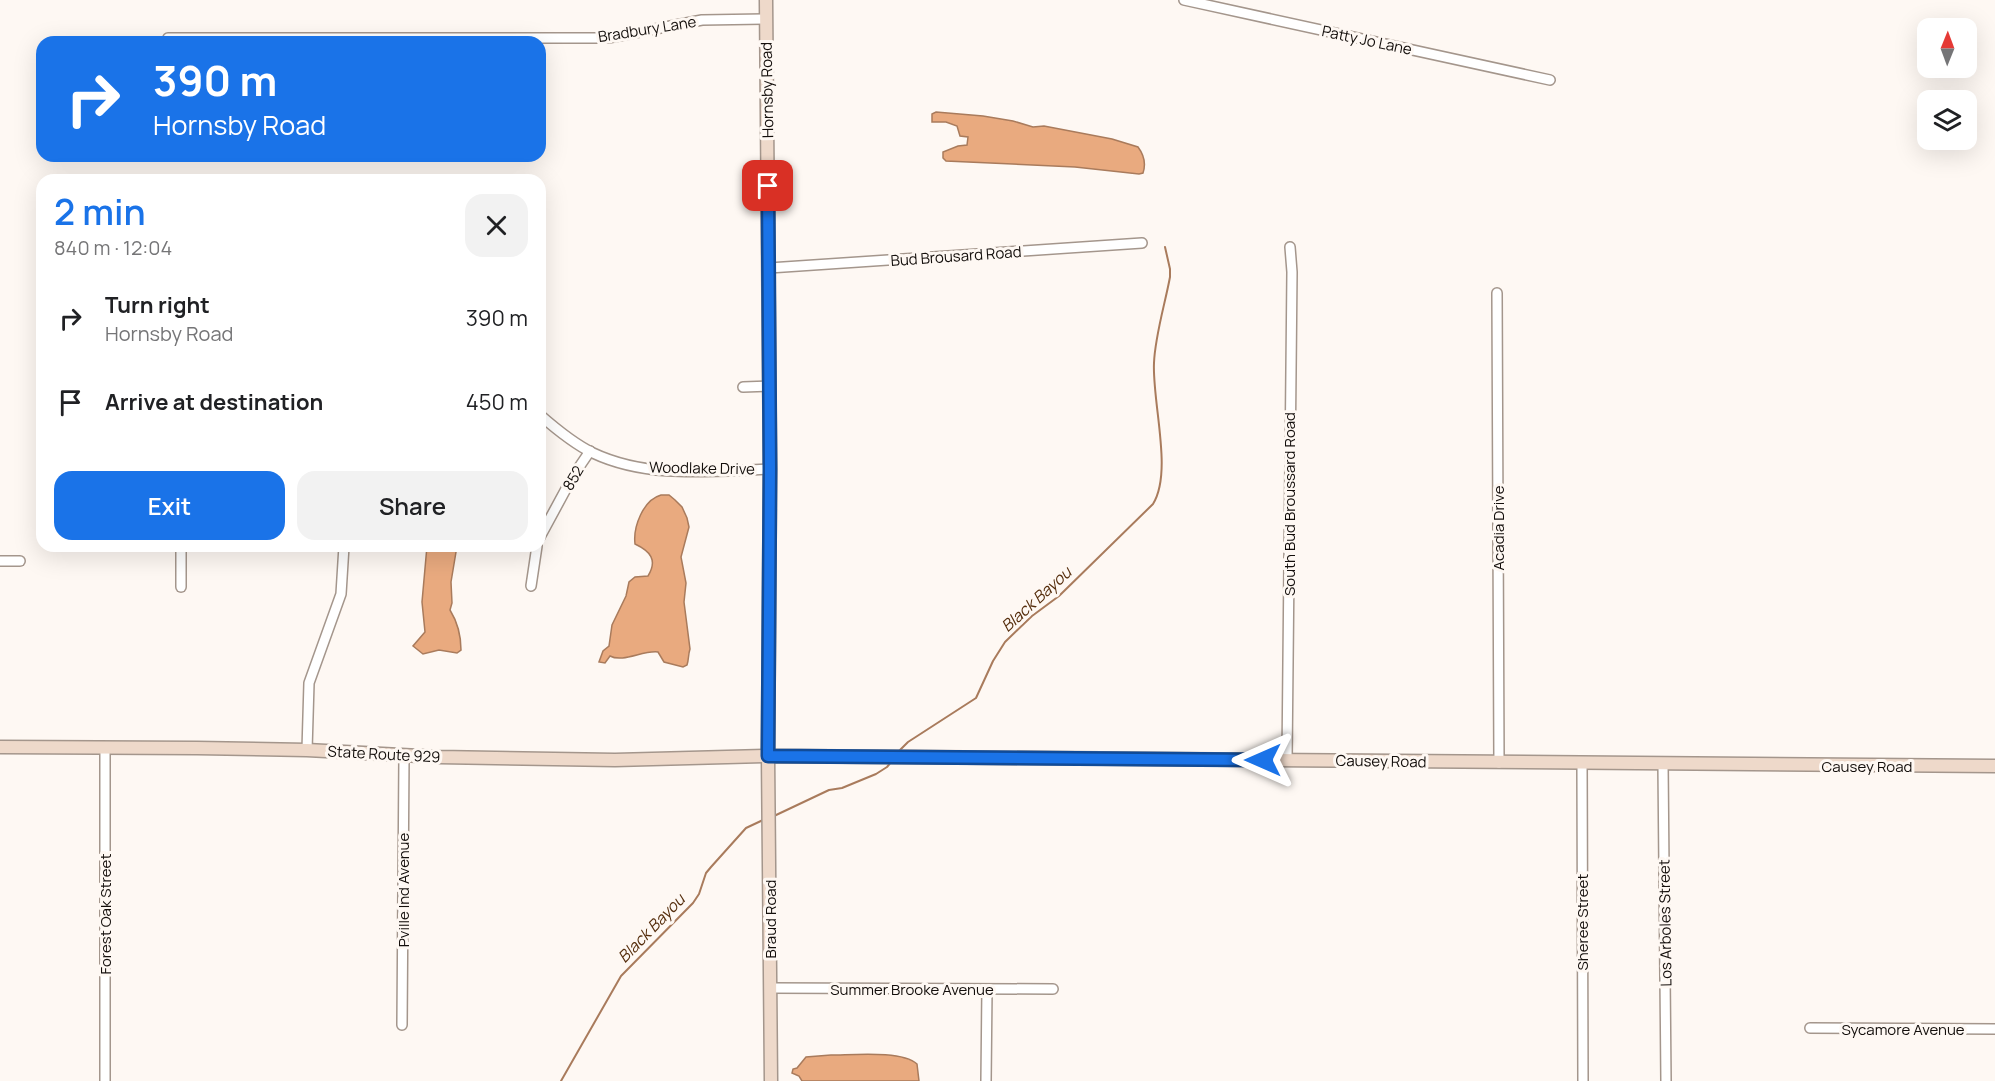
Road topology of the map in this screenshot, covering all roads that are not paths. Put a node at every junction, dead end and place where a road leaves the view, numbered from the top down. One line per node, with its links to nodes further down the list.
1 (766, 0): 3 (street, Hornsby Road)
2 (1184, 0): 5 (street, Patty Jo Lane)
3 (766, 19): 4 (street, Bradbury Lane); 8 (street, Hornsby Road)
4 (546, 38)
5 (1550, 80)
6 (1142, 243): 8 (street, Bud Brousard Road)
7 (1290, 247): 28 (street, South Bud Broussard Road)
8 (769, 268): 10 (street, Hornsby Road)
9 (1497, 294): 29 (street, Acadia Drive)
10 (770, 386): 11 (street); 14 (street, Hornsby Road)
11 (743, 387)
12 (546, 420): 13 (street, Woodlake Drive)
13 (590, 451): 14 (street, Woodlake Drive); 15 (street, 852)
14 (770, 469): 27 (street, Hornsby Road)
15 (546, 526)
16 (182, 552): 22 (street)
17 (344, 552): 25 (street)
18 (536, 552): 21 (street)
19 (0, 561): 20 (street)
20 (20, 561)
21 (531, 585)
22 (181, 587)
23 (0, 747): 24 (street, State Route 929)
24 (105, 747): 25 (street, State Route 929); 39 (street, Forest Oak Street)
25 (307, 750): 26 (street, State Route 929)
26 (404, 756): 27 (street, State Route 929); 36 (street, Pville Ind Avenue)
27 (768, 756): 28 (street, Causey Road); 33 (street, Braud Road)
28 (1287, 760): 29 (street, Causey Road)
29 (1499, 762): 30 (street, Causey Road)
30 (1582, 763): 31 (street, Causey Road); 42 (street, Sheree Street)
31 (1663, 764): 32 (street, Causey Road); 43 (street, Los Arboles Street)
32 (1995, 766)
33 (771, 988): 34 (street, Summer Brooke Avenue); 40 (street, Braud Road)
34 (987, 989): 35 (street, Summer Brooke Avenue); 41 (street)
35 (1053, 989)
36 (402, 1025)
37 (1810, 1028): 38 (street, Sycamore Avenue)
38 (1995, 1029)
39 (105, 1081)
40 (771, 1081)
41 (986, 1081)
42 (1583, 1081)
43 (1666, 1081)

